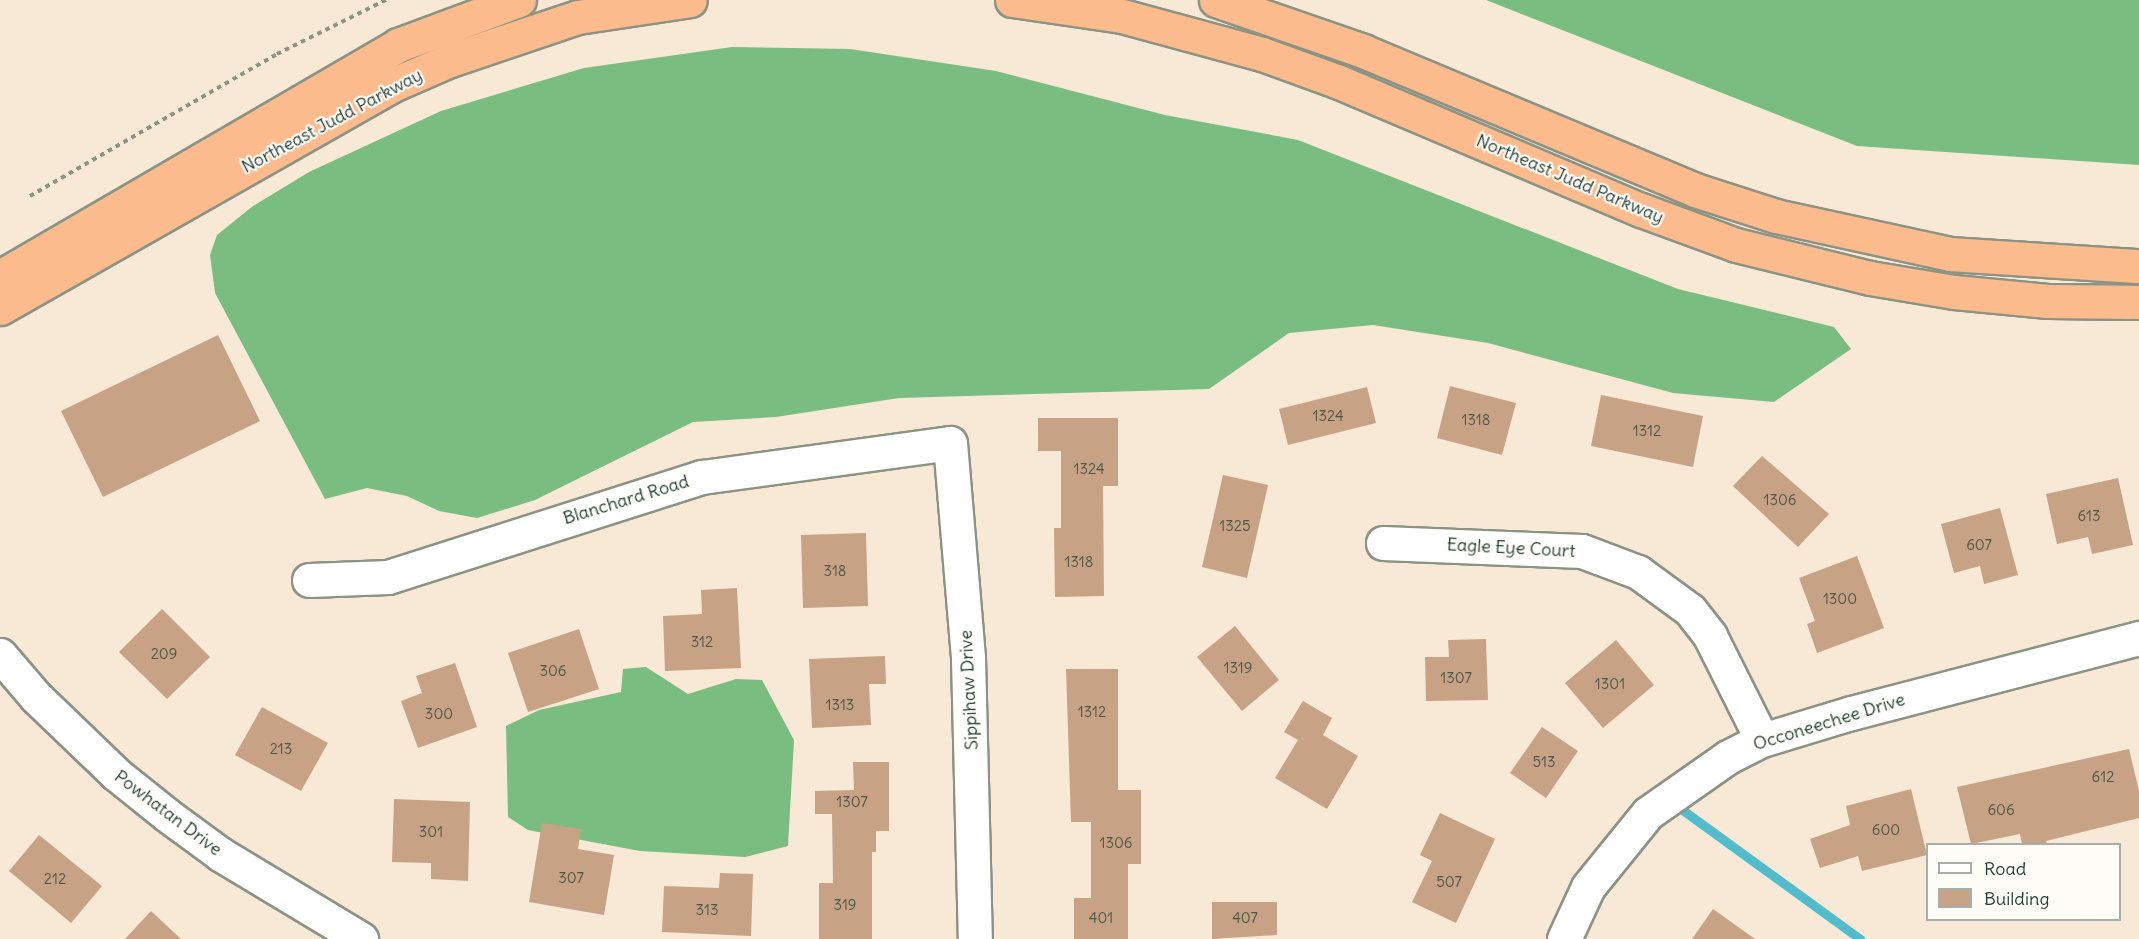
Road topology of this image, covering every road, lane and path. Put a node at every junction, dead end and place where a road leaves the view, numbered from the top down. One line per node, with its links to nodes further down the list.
1 (386, 0): 7 (path)
2 (519, 0): 9 (highway, Northeast Judd Parkway)
3 (690, 0): 6 (highway, Northeast Judd Parkway)
4 (1012, 0): 10 (highway, Northeast Judd Parkway)
5 (1216, 0): 8 (highway, Northeast Judd Parkway)
6 (638, 2): 11 (highway, Northeast Judd Parkway)
7 (30, 196)
8 (2139, 266)
9 (0, 277)
10 (2139, 302)
11 (0, 308)
12 (950, 443): 14 (street, Blanchard Road); 19 (street, Sippihaw Drive)
13 (1383, 543): 17 (street, Eagle Eye Court)
14 (309, 580)
15 (2139, 638): 17 (street, Occoneechee Drive)
16 (0, 655): 18 (street, Powhatan Drive)
17 (1762, 740): 20 (street, Occoneechee Drive)
18 (361, 939)
19 (975, 939)
20 (1564, 939)

